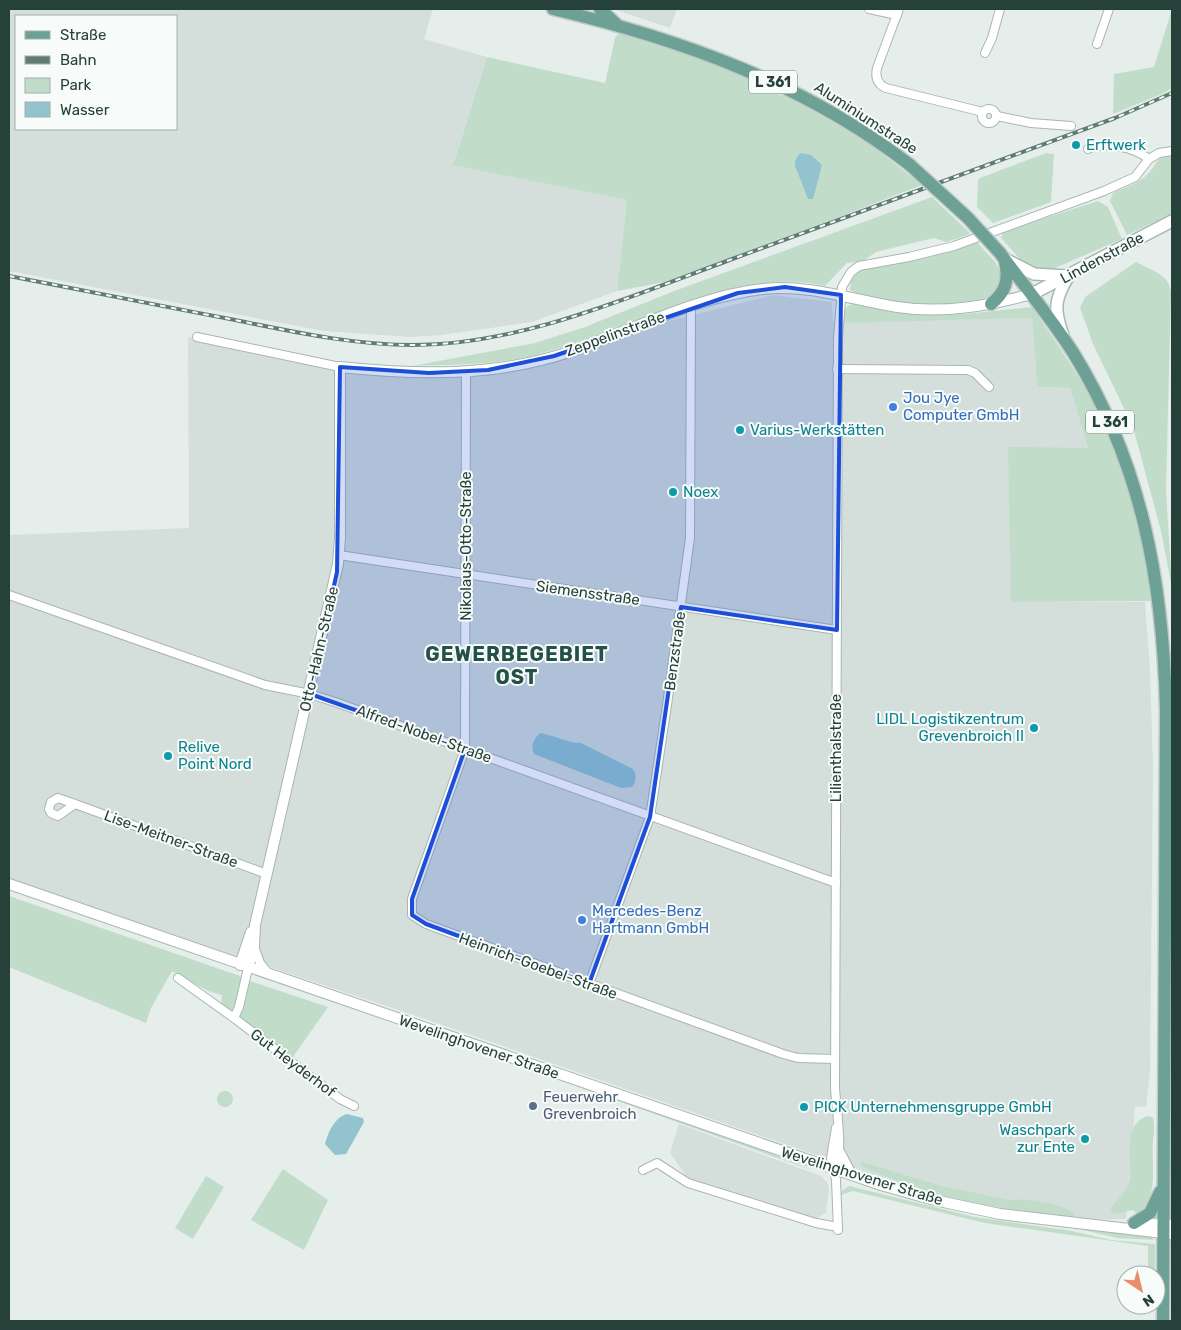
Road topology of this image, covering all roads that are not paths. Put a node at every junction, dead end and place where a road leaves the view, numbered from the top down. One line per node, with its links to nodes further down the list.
1 (553, 9): 6 (main road, Aluminiumstraße / L 361)
2 (600, 9): 8 (main road)
3 (869, 9): 7 (street)
4 (1000, 9): 10 (street)
5 (1109, 9): 9 (street)
6 (578, 12): 8 (main road, Aluminiumstraße / L 361)
7 (898, 12): 11 (street)
8 (620, 26): 16 (main road, Aluminiumstraße / L 361, bridge)
9 (1097, 44)
10 (985, 52)
11 (1071, 126)
12 (1088, 149): 14 (street)
13 (1172, 151): 14 (street)
14 (1149, 159): 18 (street)
15 (1172, 221): 17 (main road, Lindenstraße)
16 (1002, 256): 17 (main road); 19 (main road, Aluminiumstraße / L 361); 20 (main road)
17 (1069, 276): 19 (main road, Lindenstraße); 23 (main road)
18 (841, 294): 20 (street, Zeppelinstraße); 21 (street, Zeppelinstraße); 25 (street, Lilienthalstraße)
19 (1032, 294): 20 (street, Zeppelinstraße); 23 (main road, L 361)
20 (991, 304)
21 (691, 307): 26 (street, Zeppelinstraße); 31 (street, Benzstraße)
22 (197, 337): 24 (street, Zeppelinstraße)
23 (1065, 341): 54 (main road, L 361)
24 (340, 368): 26 (street, Zeppelinstraße); 28 (street, Otto-Hahn-Straße)
25 (837, 369): 27 (street); 32 (street, Lilienthalstraße)
26 (466, 372): 29 (street, Nikolaus-Otto-Straße)
27 (989, 387)
28 (339, 555): 29 (street, Siemensstraße); 33 (street, Otto-Hahn-Straße)
29 (466, 575): 31 (street, Siemensstraße); 34 (street, Nikolaus-Otto-Straße)
30 (9, 595): 33 (street, Alfred-Nobel-Straße)
31 (682, 607): 32 (street, Siemensstraße); 36 (street, Benzstraße)
32 (836, 630): 38 (street, Lilienthalstraße)
33 (310, 694): 34 (street, Alfred-Nobel-Straße); 37 (street, Otto-Hahn-Straße)
34 (465, 749): 36 (street, Alfred-Nobel-Straße); 45 (street, Heinrich-Goebel-Straße)
35 (75, 804): 37 (street, Lise-Meitner-Straße)
36 (650, 817): 38 (street, Alfred-Nobel-Straße); 45 (street, Benzstraße)
37 (267, 874): 40 (street, Otto-Hahn-Straße)
38 (836, 883): 47 (street, Lilienthalstraße)
39 (9, 884): 42 (street, Wevelinghovener Straße)
40 (255, 925): 41 (street, Otto-Hahn-Straße); 42 (street, Otto-Hahn-Straße)
41 (254, 945): 42 (street, Otto-Hahn-Straße); 43 (street, Otto-Hahn-Straße)
42 (244, 966): 43 (street, Wevelinghovener Straße); 46 (street)
43 (269, 975): 52 (street, Wevelinghovener Straße)
44 (178, 978): 46 (street, Gut Heyderhof)
45 (590, 984): 47 (street, Heinrich-Goebel-Straße)
46 (234, 1018): 48 (street, Gut Heyderhof)
47 (835, 1059): 49 (street, Lilienthalstraße)
48 (354, 1106)
49 (837, 1126): 50 (street, Lilienthalstraße); 52 (street, Lilienthalstraße)
50 (840, 1150): 52 (street, Lilienthalstraße); 53 (street, Lilienthalstraße)
51 (643, 1170): 52 (street, Lilienthalstraße)
52 (835, 1171): 53 (street, Wevelinghovener Straße)
53 (853, 1176): 56 (street, Wevelinghovener Straße)
54 (1164, 1180): 55 (main road, L 361); 57 (main road, L 361)
55 (1134, 1223): 56 (street, Wevelinghovener Straße); 57 (street, Wevelinghovener Straße)
56 (1099, 1225): 57 (street, Wevelinghovener Straße)
57 (1168, 1229): 59 (main road, L 361)
58 (1172, 1249): 60 (main road, L 361)
59 (1163, 1265)
60 (1164, 1265)

